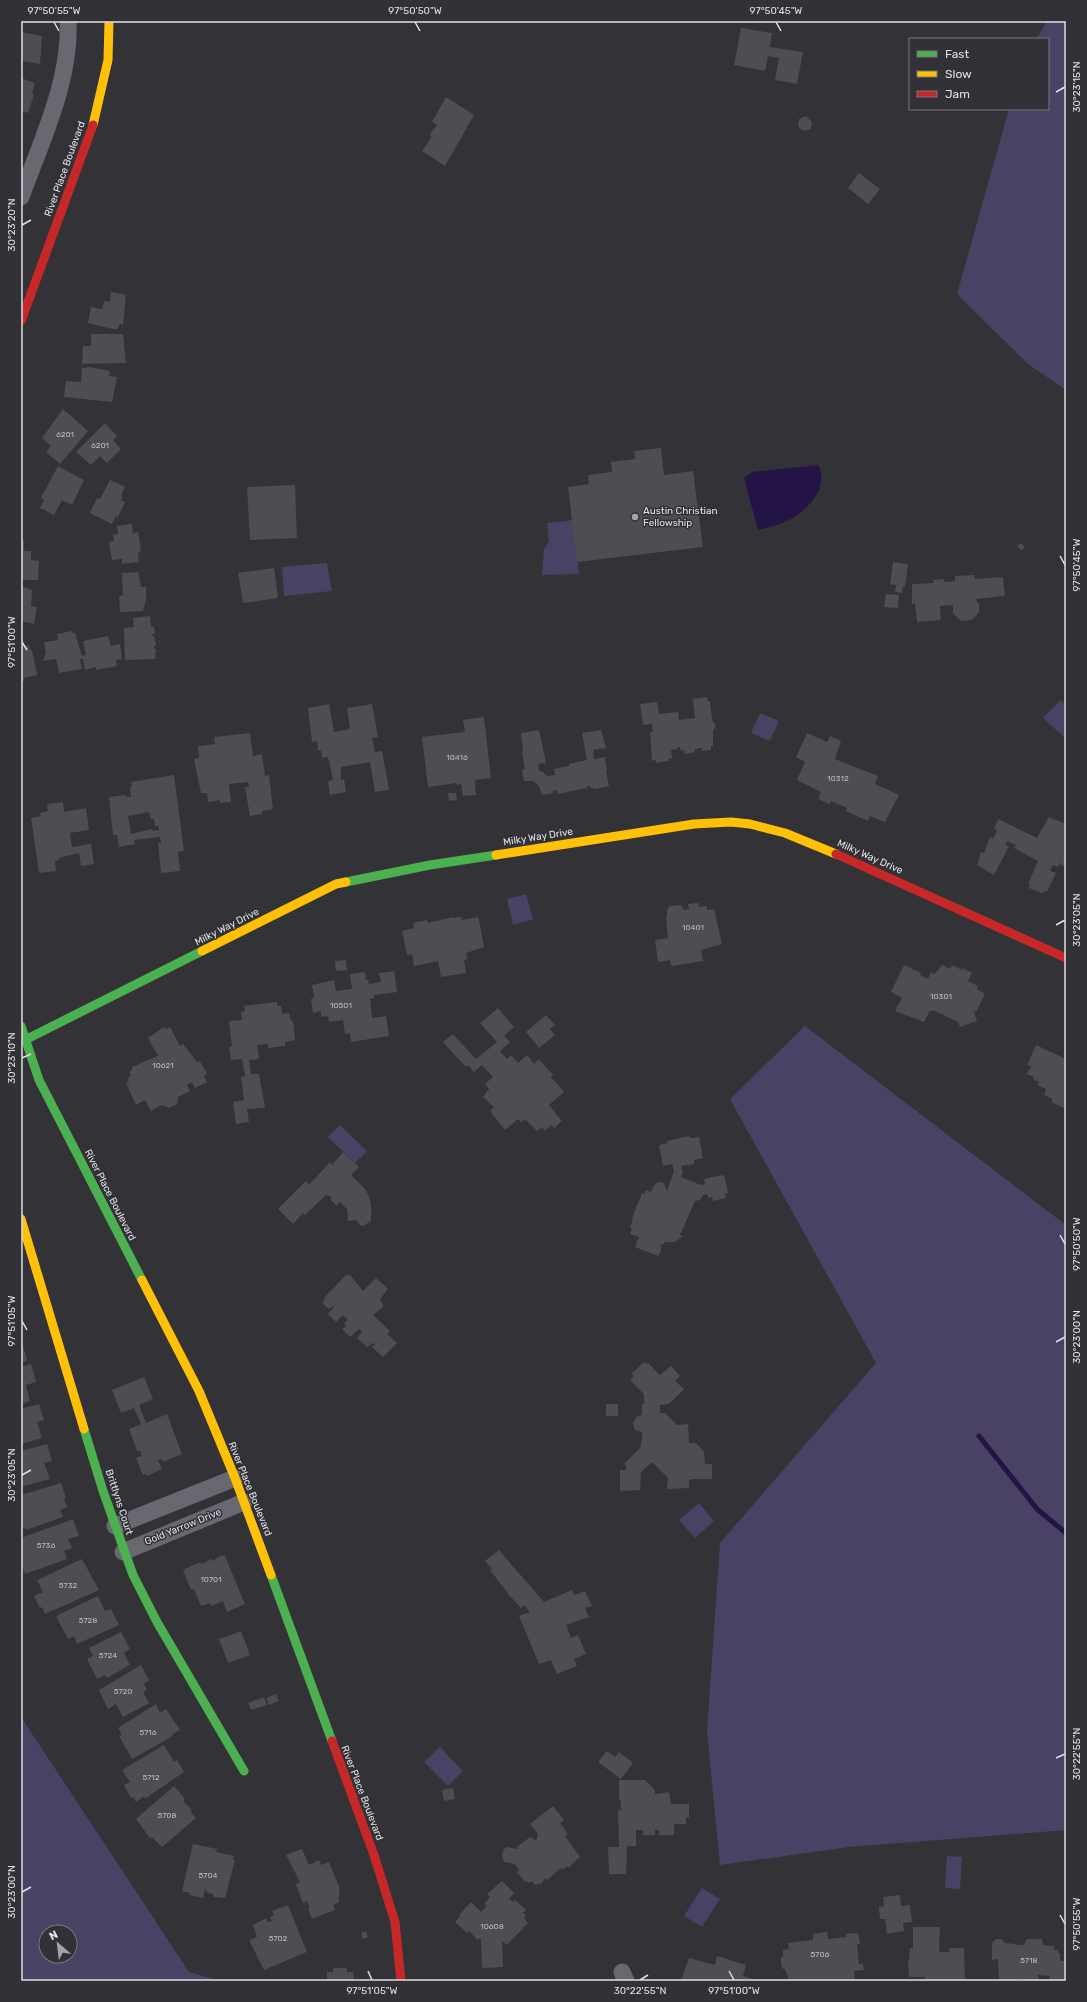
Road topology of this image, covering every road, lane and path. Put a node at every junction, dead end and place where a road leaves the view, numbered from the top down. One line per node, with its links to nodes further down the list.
1 (68, 21): 3 (street)
2 (109, 21): 4 (street, River Place Boulevard)
3 (21, 198)
4 (21, 320)
5 (1066, 958): 7 (street, Milky Way Drive)
6 (21, 1026): 7 (street, River Place Boulevard)
7 (25, 1040): 9 (street, River Place Boulevard)
8 (21, 1219): 11 (street, Brittlyns Court)
9 (235, 1478): 10 (street, River Place Boulevard); 11 (street)
10 (244, 1502): 12 (street, Gold Yarrow Drive); 14 (street, River Place Boulevard)
11 (115, 1526): 12 (street, Brittlyns Court)
12 (123, 1552): 13 (street, Brittlyns Court)
13 (244, 1771)
14 (401, 1981)

